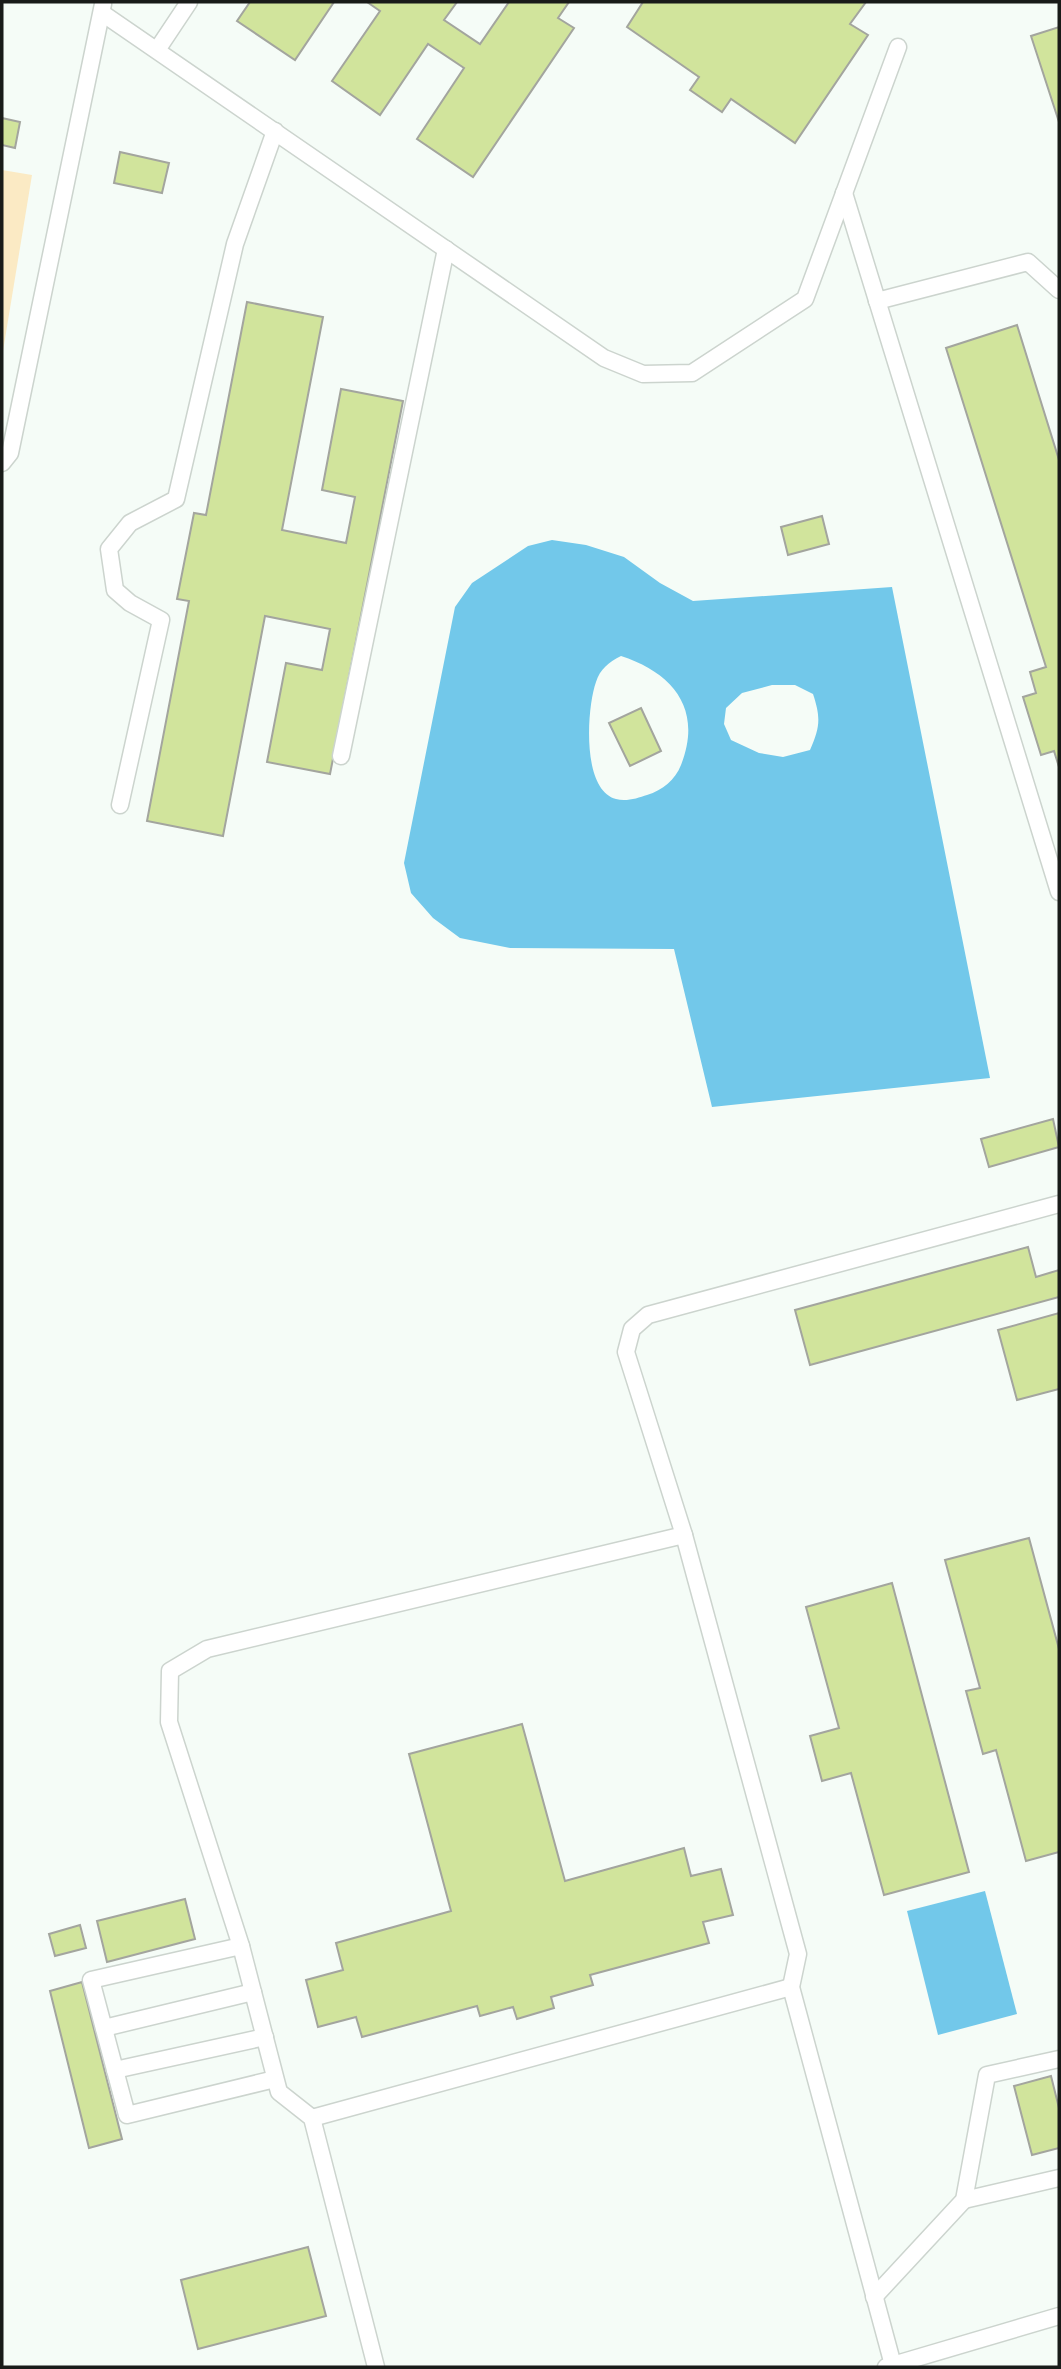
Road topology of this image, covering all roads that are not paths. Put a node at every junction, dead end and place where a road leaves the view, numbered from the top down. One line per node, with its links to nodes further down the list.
1 (189, 2): 4 (lane)
2 (103, 7): 4 (lane); 10 (lane)
3 (898, 47): 6 (lane)
4 (156, 50): 5 (lane)
5 (275, 131): 7 (lane); 12 (lane)
6 (844, 193): 7 (lane); 9 (lane)
7 (446, 250): 11 (lane)
8 (1059, 290): 9 (lane)
9 (877, 301): 13 (lane)
10 (2, 463)
11 (341, 756)
12 (120, 804)
13 (1059, 892)
14 (1059, 1204): 15 (lane)
15 (684, 1535): 16 (lane); 17 (lane)
16 (241, 1946): 18 (lane); 19 (lane)
17 (791, 1987): 24 (lane); 27 (lane)
18 (253, 1993): 19 (lane); 20 (lane)
19 (104, 2028): 22 (lane)
20 (265, 2037): 22 (lane); 23 (lane)
21 (1059, 2059): 26 (lane)
22 (115, 2070): 23 (lane)
23 (275, 2079): 24 (lane)
24 (312, 2118): 30 (lane)
25 (1059, 2178): 26 (lane)
26 (964, 2200): 27 (lane)
27 (874, 2297): 29 (lane)
28 (1059, 2316): 29 (lane)
29 (890, 2366)
30 (376, 2367)

